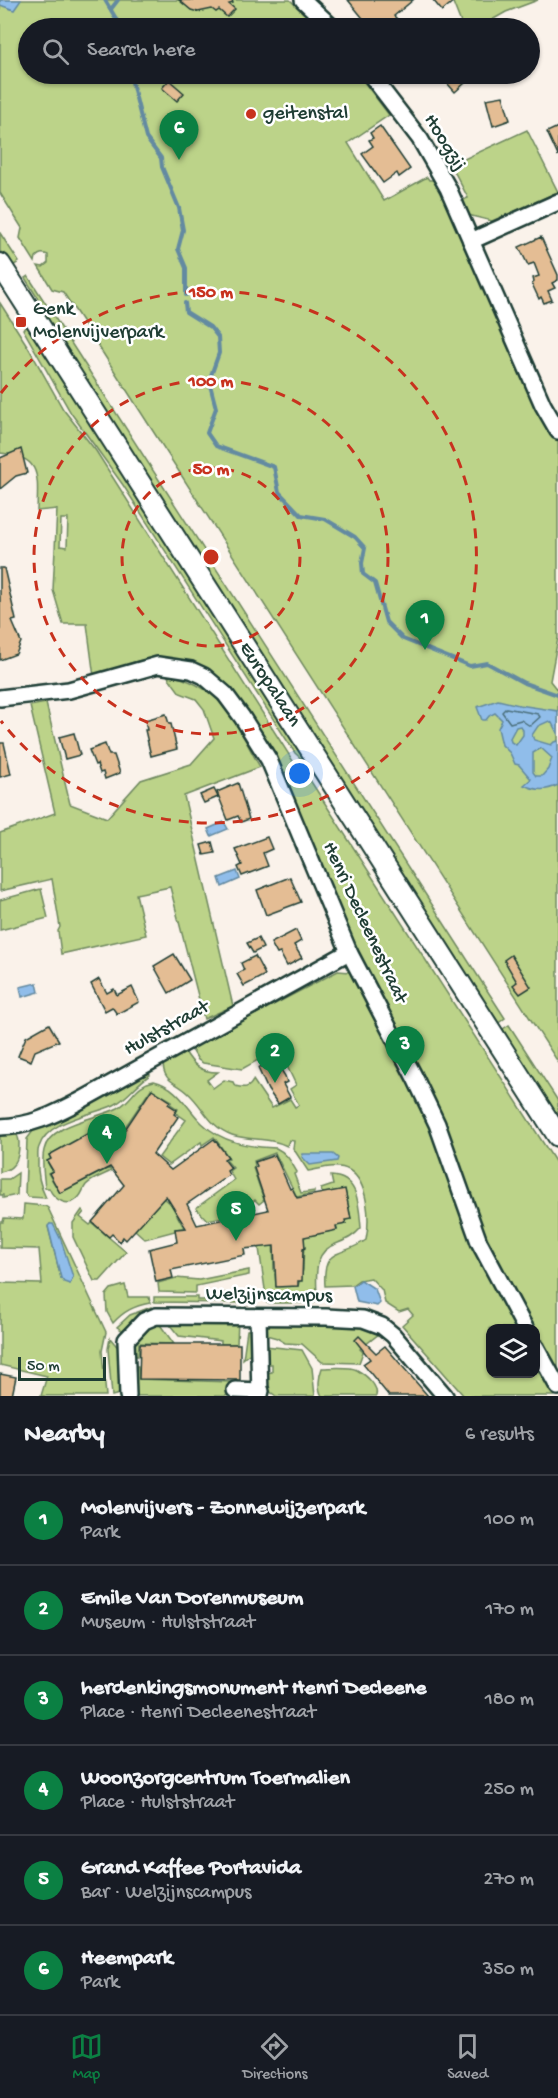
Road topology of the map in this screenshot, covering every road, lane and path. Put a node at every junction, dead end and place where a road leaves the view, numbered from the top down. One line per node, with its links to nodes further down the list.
1 (303, 0): 2 (street)
2 (322, 18)
3 (378, 84): 5 (street, Hoogzij)
4 (558, 202): 5 (street)
5 (471, 241): 7 (street, Hoogzij)
6 (0, 264): 11 (main road, Europalaan)
7 (558, 431)
8 (0, 698): 9 (street, Henri Decleenestraat)
9 (350, 952): 10 (street, Hulststraat); 13 (street, Henri Decleenestraat)
10 (0, 1127)
11 (558, 1136)
12 (258, 1317): 17 (street); 18 (street, Welzijnscampus); 19 (street, Welzijnscampus)
13 (522, 1324)
14 (540, 1354): 15 (street)
15 (558, 1387)
16 (235, 1390): 17 (street)
17 (260, 1394)
18 (128, 1396)
19 (445, 1396)

